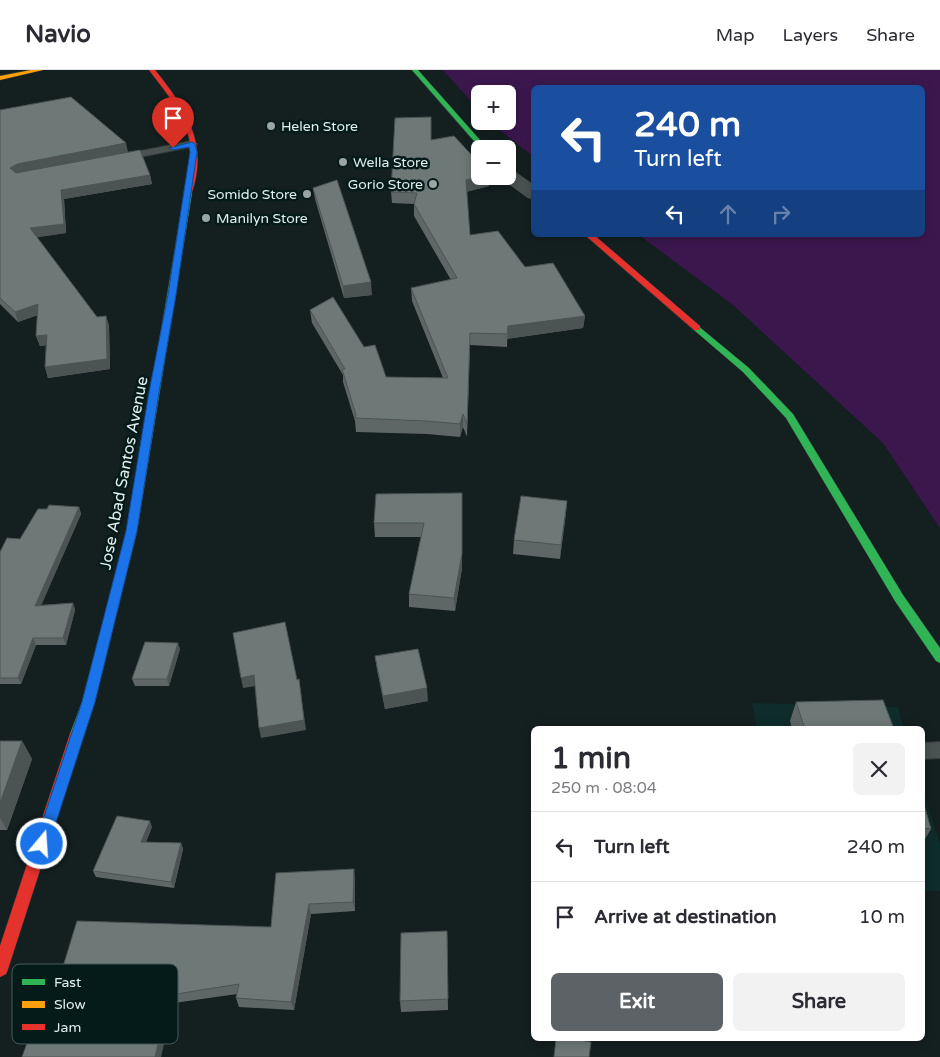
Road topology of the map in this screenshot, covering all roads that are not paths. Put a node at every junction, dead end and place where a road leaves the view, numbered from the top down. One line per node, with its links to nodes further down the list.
1 (40, 70): 4 (main road)
2 (152, 70): 6 (main road, Jose Abad Santos Avenue)
3 (415, 70): 5 (main road)
4 (0, 78)
5 (477, 140)
6 (192, 144): 7 (lane); 14 (main road, Jose Abad Santos Avenue)
7 (106, 161)
8 (516, 181): 9 (street)
9 (531, 192)
10 (591, 237): 11 (main road)
11 (940, 658)
12 (940, 750): 13 (lane)
13 (925, 751)
14 (0, 969)

